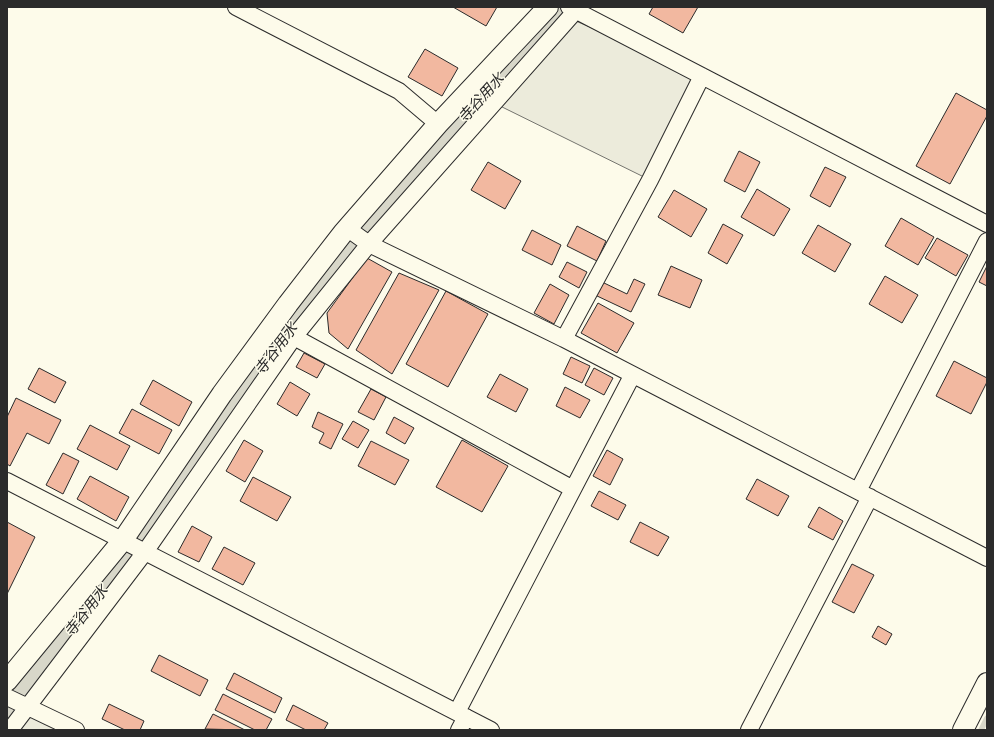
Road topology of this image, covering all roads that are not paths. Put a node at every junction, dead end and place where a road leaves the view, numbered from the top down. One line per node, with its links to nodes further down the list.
1 (236, 7): 5 (street)
2 (543, 9): 5 (street)
3 (574, 9): 4 (street); 7 (street)
4 (702, 76): 6 (street); 10 (street)
5 (438, 124): 7 (street)
6 (987, 224)
7 (359, 236): 9 (street); 10 (street); 15 (street)
8 (987, 241): 14 (street)
9 (294, 337): 13 (street); 16 (street)
10 (564, 339): 11 (street)
11 (632, 376): 13 (street); 14 (street)
12 (7, 481): 15 (street)
13 (573, 489): 22 (street)
14 (864, 494): 17 (street); 26 (street)
15 (123, 540): 16 (street); 18 (street)
16 (144, 552): 21 (street); 22 (street)
17 (987, 558)
18 (7, 681)
19 (987, 683): 27 (street)
20 (7, 698): 21 (street)
21 (28, 707): 23 (street); 24 (street)
22 (461, 720): 25 (street)
23 (10, 730)
24 (76, 730)
25 (491, 730)
26 (749, 730)
27 (963, 730)

